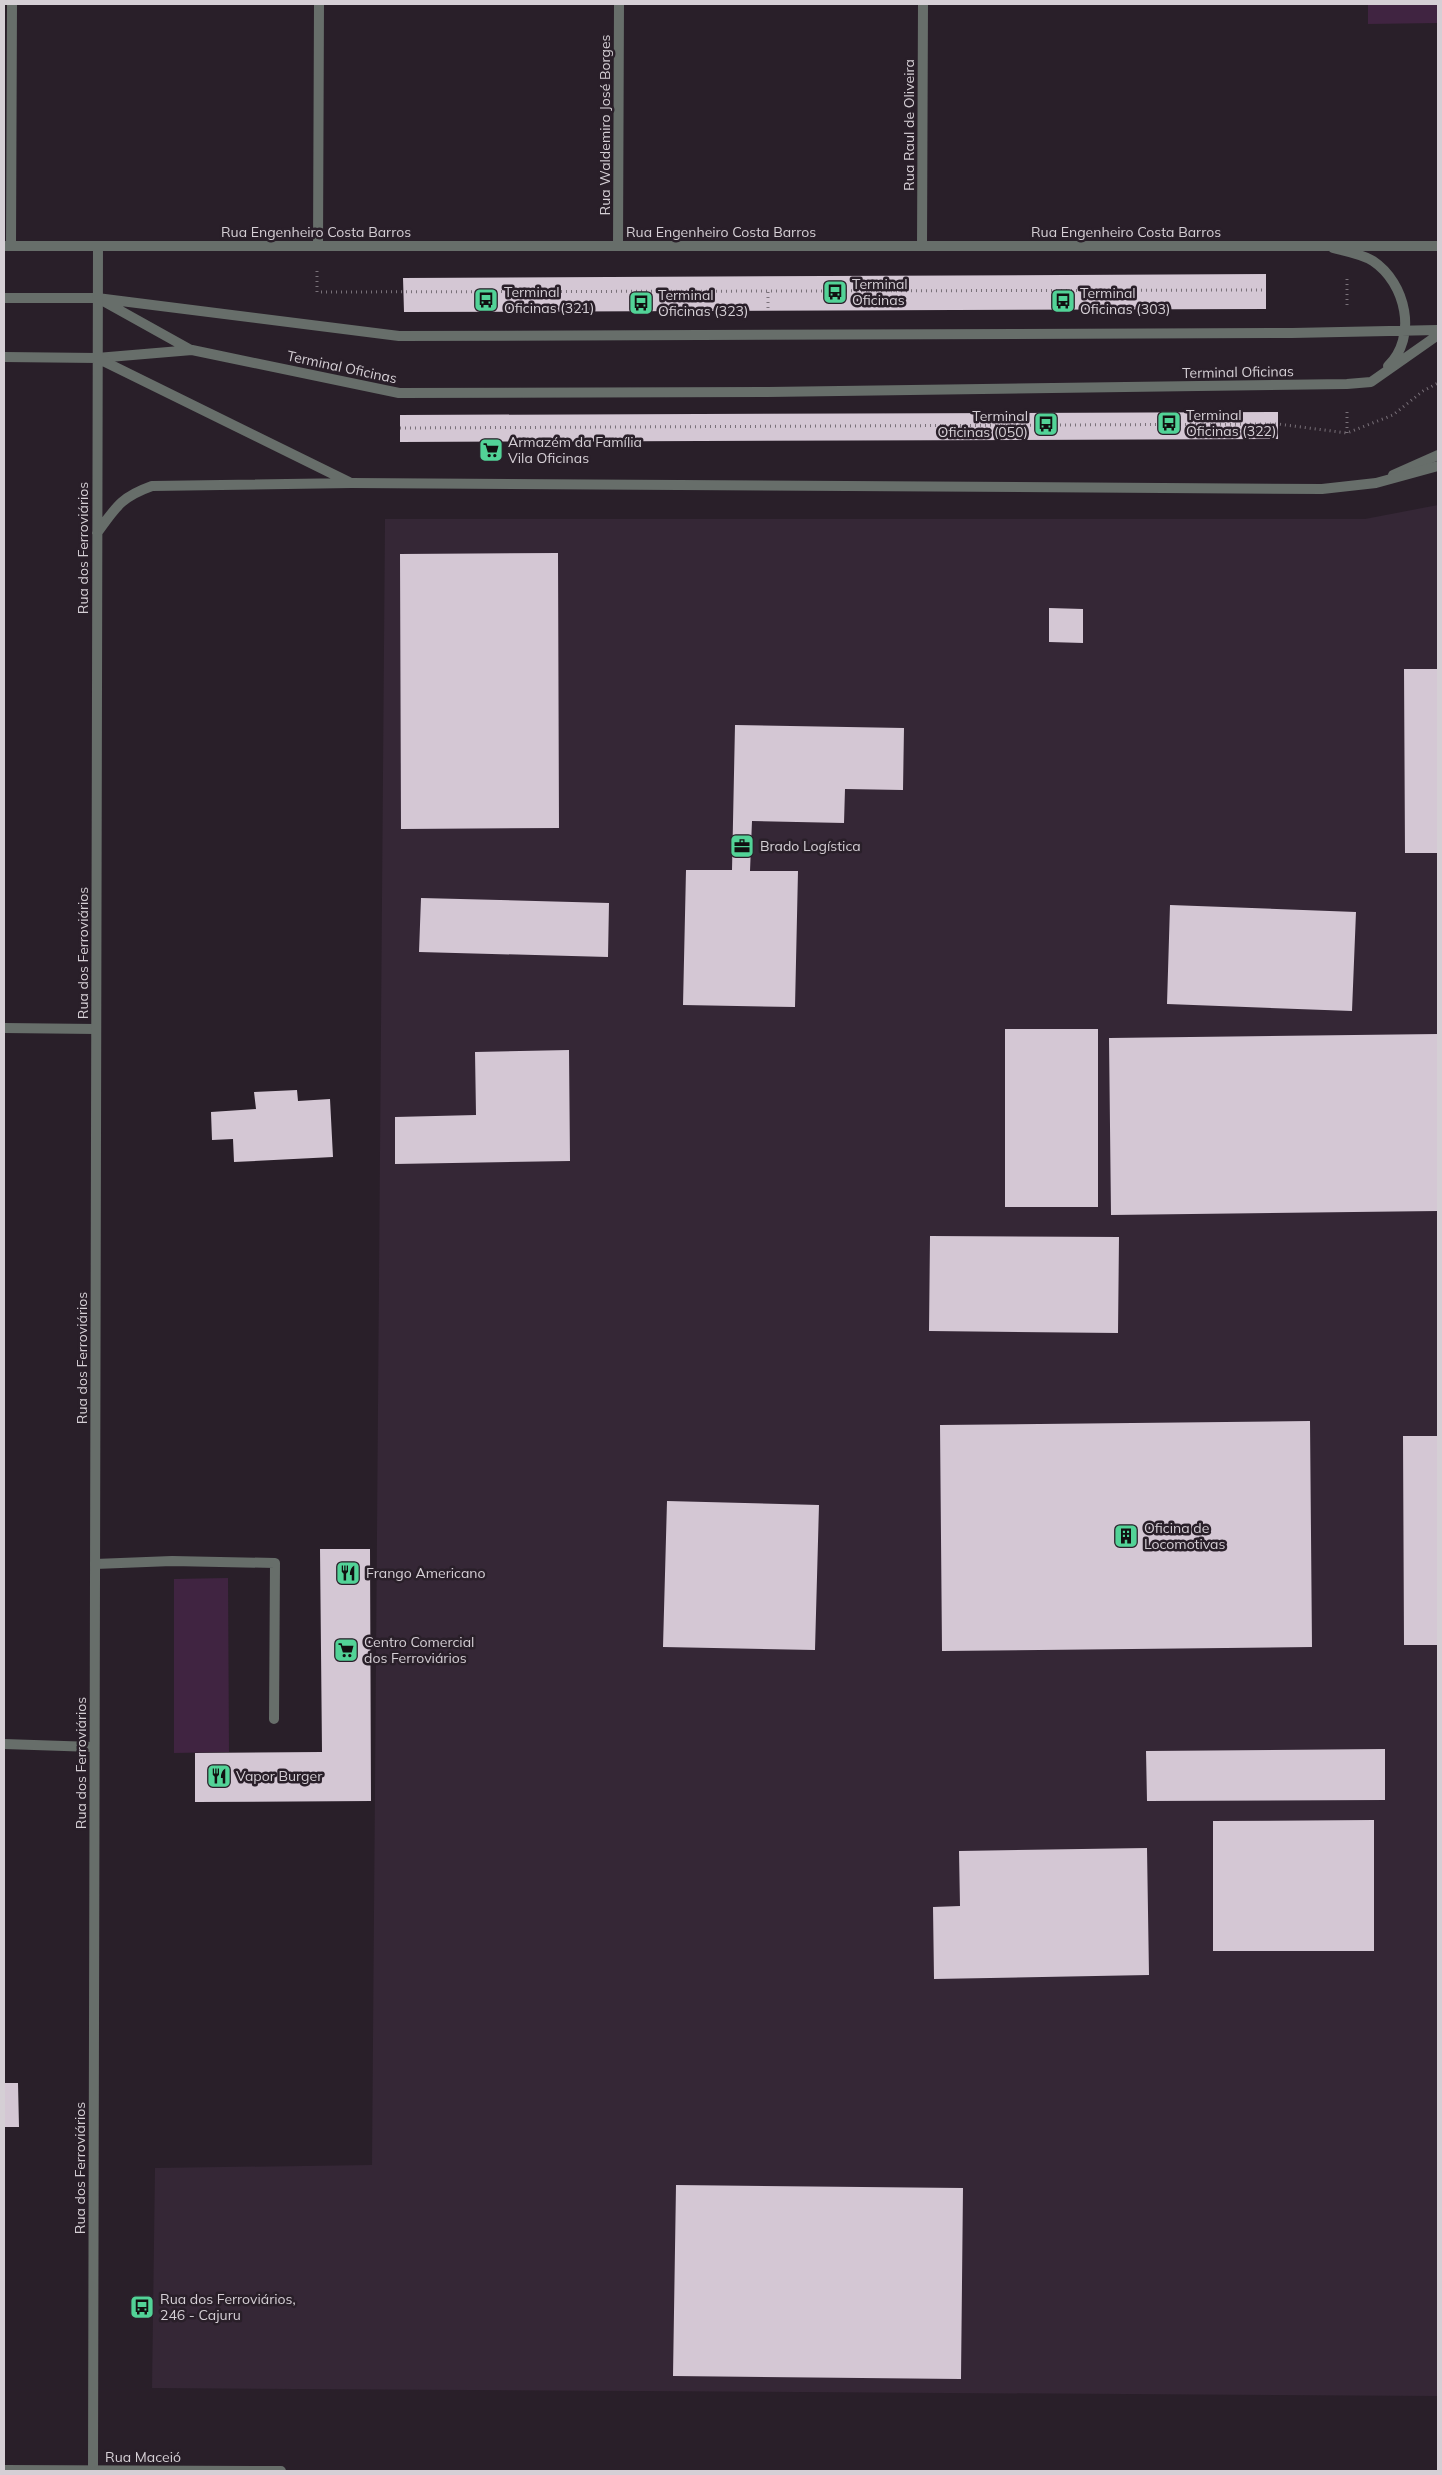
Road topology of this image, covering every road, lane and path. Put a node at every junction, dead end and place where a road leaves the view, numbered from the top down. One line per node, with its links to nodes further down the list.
1 (12, 4): 5 (street)
2 (319, 4): 7 (street)
3 (619, 4): 8 (street, Rua Waldemiro José Borges)
4 (923, 4): 9 (street, Rua Raul de Oliveira)
5 (8, 246): 6 (street, Rua Engenheiro Costa Barros)
6 (98, 246): 7 (street, Rua Engenheiro Costa Barros); 16 (street, Rua dos Ferroviários)
7 (318, 246): 8 (street, Rua Engenheiro Costa Barros)
8 (618, 246): 9 (street, Rua Engenheiro Costa Barros)
9 (922, 246): 10 (street, Rua Engenheiro Costa Barros)
10 (1324, 246): 11 (street, Rua Engenheiro Costa Barros); 19 (street)
11 (1438, 246)
12 (1266, 290): 14 (path)
13 (317, 292): 14 (path)
14 (768, 292): 17 (path)
15 (4, 298): 16 (street)
16 (97, 298): 19 (street); 21 (street); 23 (street, Rua dos Ferroviários)
17 (768, 311)
18 (1438, 330): 19 (street)
19 (1406, 331): 24 (street)
20 (1438, 334): 24 (street)
21 (192, 350): 23 (street, Terminal Oficinas); 24 (street, Terminal Oficinas)
22 (4, 357): 23 (street)
23 (97, 358): 30 (street); 31 (street, Rua dos Ferroviários)
24 (1371, 382)
25 (1438, 383): 26 (path)
26 (400, 428)
27 (1438, 455): 29 (street)
28 (1438, 466): 29 (street)
29 (1376, 483): 30 (street)
30 (352, 484): 31 (street)
31 (97, 533): 33 (street, Rua dos Ferroviários)
32 (4, 1028): 33 (street)
33 (96, 1029): 34 (street, Rua dos Ferroviários)
34 (95, 1564): 35 (street); 37 (street, Rua dos Ferroviários)
35 (274, 1718)
36 (4, 1744): 37 (street)
37 (94, 1747): 39 (street, Rua dos Ferroviários)
38 (4, 2470): 39 (street, Rua Maceió)
39 (93, 2471): 40 (street, Rua Maceió)
40 (281, 2471)

